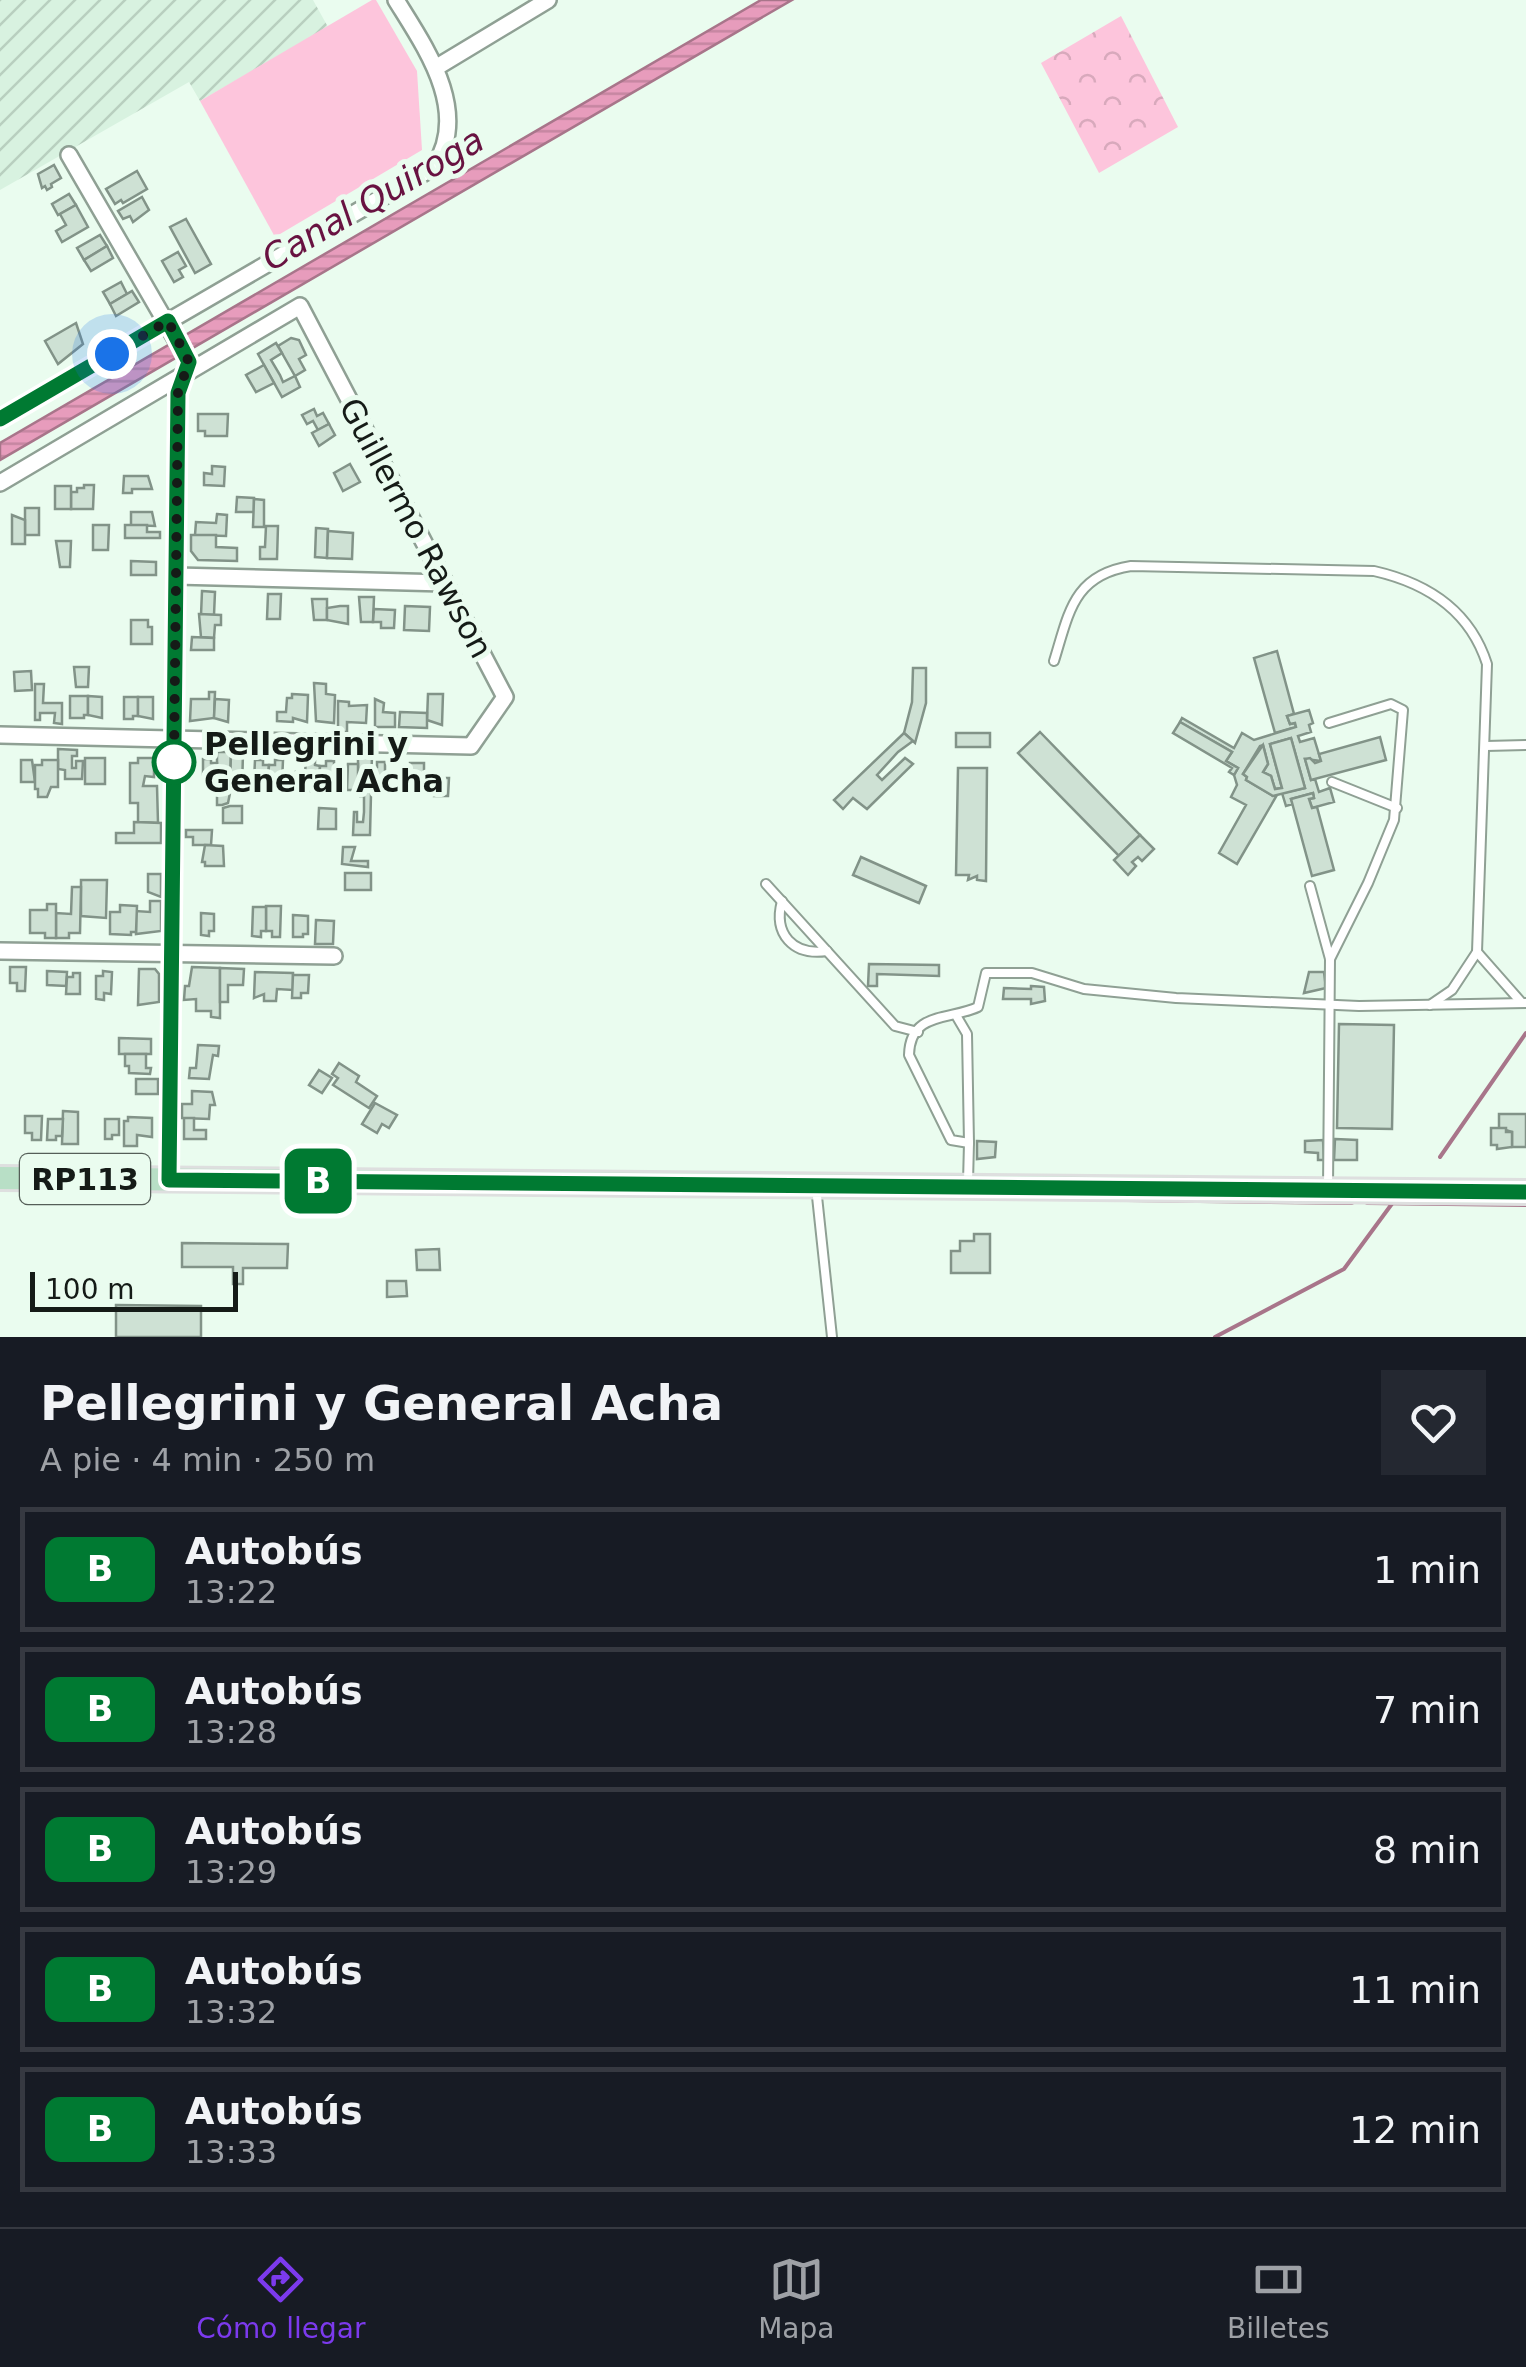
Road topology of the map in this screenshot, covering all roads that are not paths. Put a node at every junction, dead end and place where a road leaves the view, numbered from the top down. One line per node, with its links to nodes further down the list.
1 (396, 0): 3 (street)
2 (548, 0): 3 (street)
3 (436, 66): 5 (street)
4 (70, 155): 5 (street)
5 (168, 321): 6 (street); 7 (street)
6 (185, 374): 8 (street); 9 (street); 10 (street, Guillermo Rawson)
7 (0, 418)
8 (0, 484)
9 (176, 576): 10 (street); 14 (street)
10 (445, 583): 14 (street, Guillermo Rawson)
11 (1054, 661): 15 (lane)
12 (1328, 723): 18 (lane)
13 (0, 735): 14 (street)
14 (174, 740): 25 (street)
15 (1486, 746): 16 (lane); 24 (lane)
16 (1526, 746)
17 (1332, 782): 18 (lane)
18 (1397, 808): 27 (lane)
19 (766, 884): 21 (lane)
20 (1310, 886): 27 (lane)
21 (782, 901): 22 (lane); 22 (lane)
22 (827, 950): 32 (lane)
23 (0, 951): 25 (street)
24 (1477, 952): 28 (lane); 29 (lane)
25 (172, 955): 26 (street); 35 (street)
26 (334, 956)
27 (1330, 960): 30 (lane)
28 (1524, 1002): 29 (lane)
29 (1430, 1005): 30 (lane)
30 (1330, 1006): 31 (lane); 38 (lane)
31 (957, 1017): 32 (lane); 33 (lane)
32 (918, 1032): 33 (lane)
33 (968, 1143): 37 (lane)
34 (0, 1178): 35 (main road, RP113)
35 (169, 1180): 36 (main road, RP113)
36 (816, 1186): 37 (main road, RP113); 40 (lane)
37 (968, 1187): 38 (main road, RP113)
38 (1328, 1190): 39 (main road, RP113)
39 (1526, 1192)
40 (832, 1337)

